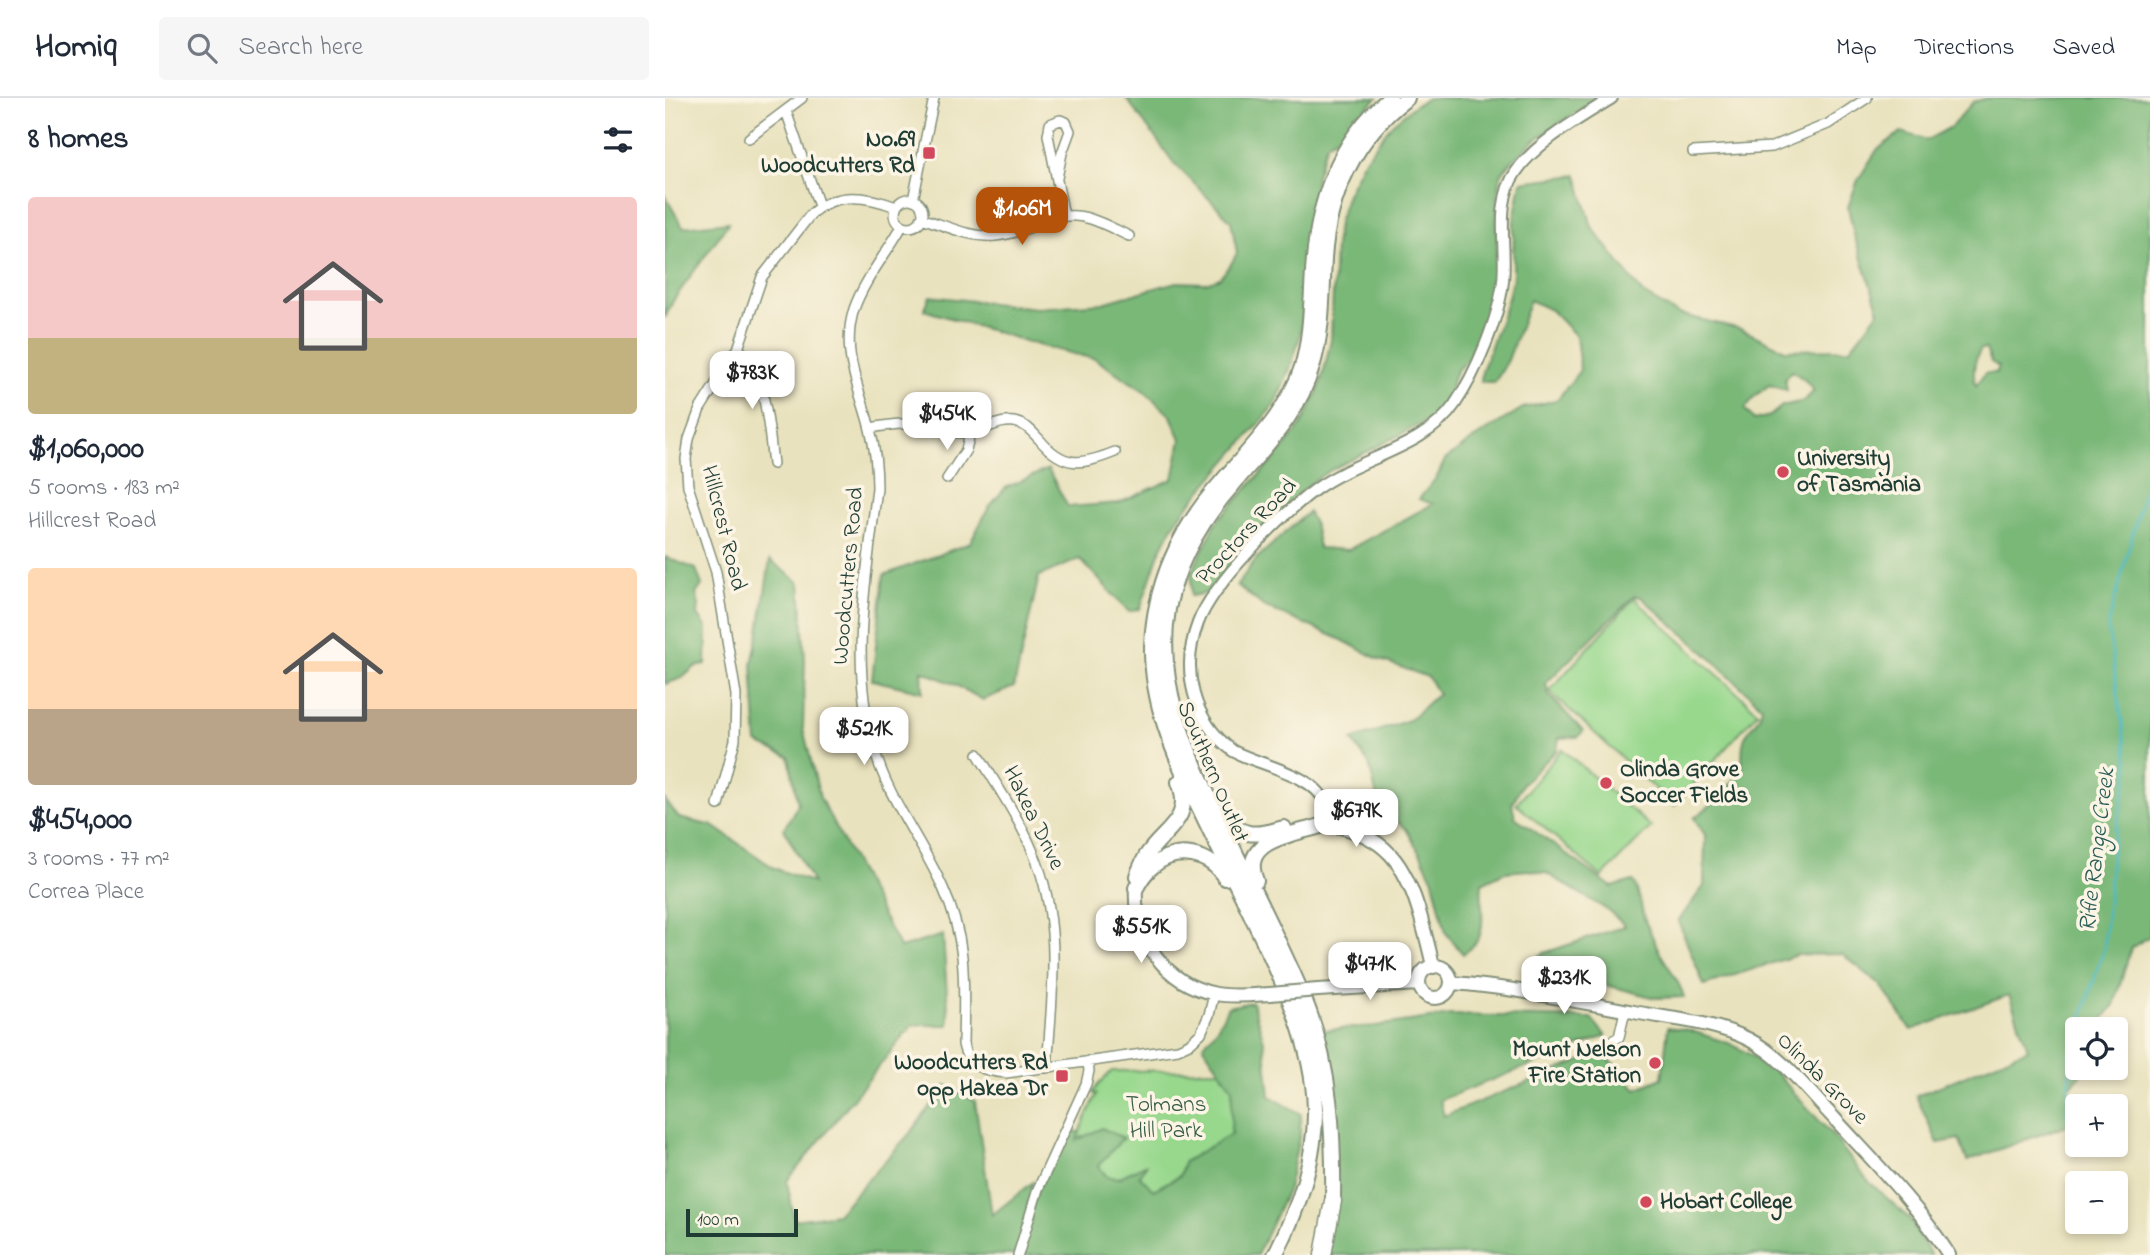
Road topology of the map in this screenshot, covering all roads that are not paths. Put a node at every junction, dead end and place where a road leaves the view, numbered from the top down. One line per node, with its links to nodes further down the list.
1 (802, 98): 7 (street)
2 (934, 98): 11 (street)
3 (1390, 98): 25 (highway, Southern Outlet)
4 (1407, 98): 24 (highway, Southern Outlet)
5 (1612, 98): 28 (street, Proctors Road)
6 (1867, 98): 9 (street)
7 (786, 111): 8 (street); 12 (street)
8 (749, 138)
9 (1693, 152)
10 (1056, 178): 10 (street); 14 (street)
11 (913, 200): 13 (street); 15 (street)
12 (819, 206): 13 (street); 18 (street, Hillcrest Road)
13 (896, 207): 16 (street)
14 (1064, 216): 15 (street); 17 (street)
15 (921, 218): 16 (street)
16 (902, 226): 19 (street, Woodcutters Road)
17 (1129, 236)
18 (738, 349): 22 (street); 27 (street, Hillcrest Road)
19 (870, 428): 20 (street); 38 (street, Woodcutters Road)
20 (970, 433): 21 (street); 23 (street)
21 (1115, 452)
22 (773, 464)
23 (947, 479)
24 (1173, 703): 28 (highway); 37 (highway, Southern Outlet)
25 (1161, 717): 29 (highway); 42 (highway, Southern Outlet)
26 (978, 754): 38 (street, Hakea Drive)
27 (718, 805)
28 (1327, 824): 30 (main road); 37 (highway)
29 (1136, 888): 33 (main road); 41 (highway)
30 (1433, 967): 31 (main road); 32 (main road)
31 (1451, 983): 32 (main road); 34 (main road, Olinda Grove)
32 (1419, 984): 33 (main road, bridge)
33 (1214, 993): 36 (street, Woodcutters Road)
34 (1625, 1011): 35 (street); 44 (main road, Olinda Grove)
35 (1604, 1045)
36 (1088, 1061): 38 (street, Woodcutters Road); 40 (street)
37 (1323, 1065): 39 (highway, Southern Outlet)
38 (1047, 1068)
39 (1333, 1200): 43 (highway, Southern Outlet)
40 (1018, 1255)
41 (1269, 1255)
42 (1275, 1255)
43 (1323, 1255)
44 (1948, 1255)

